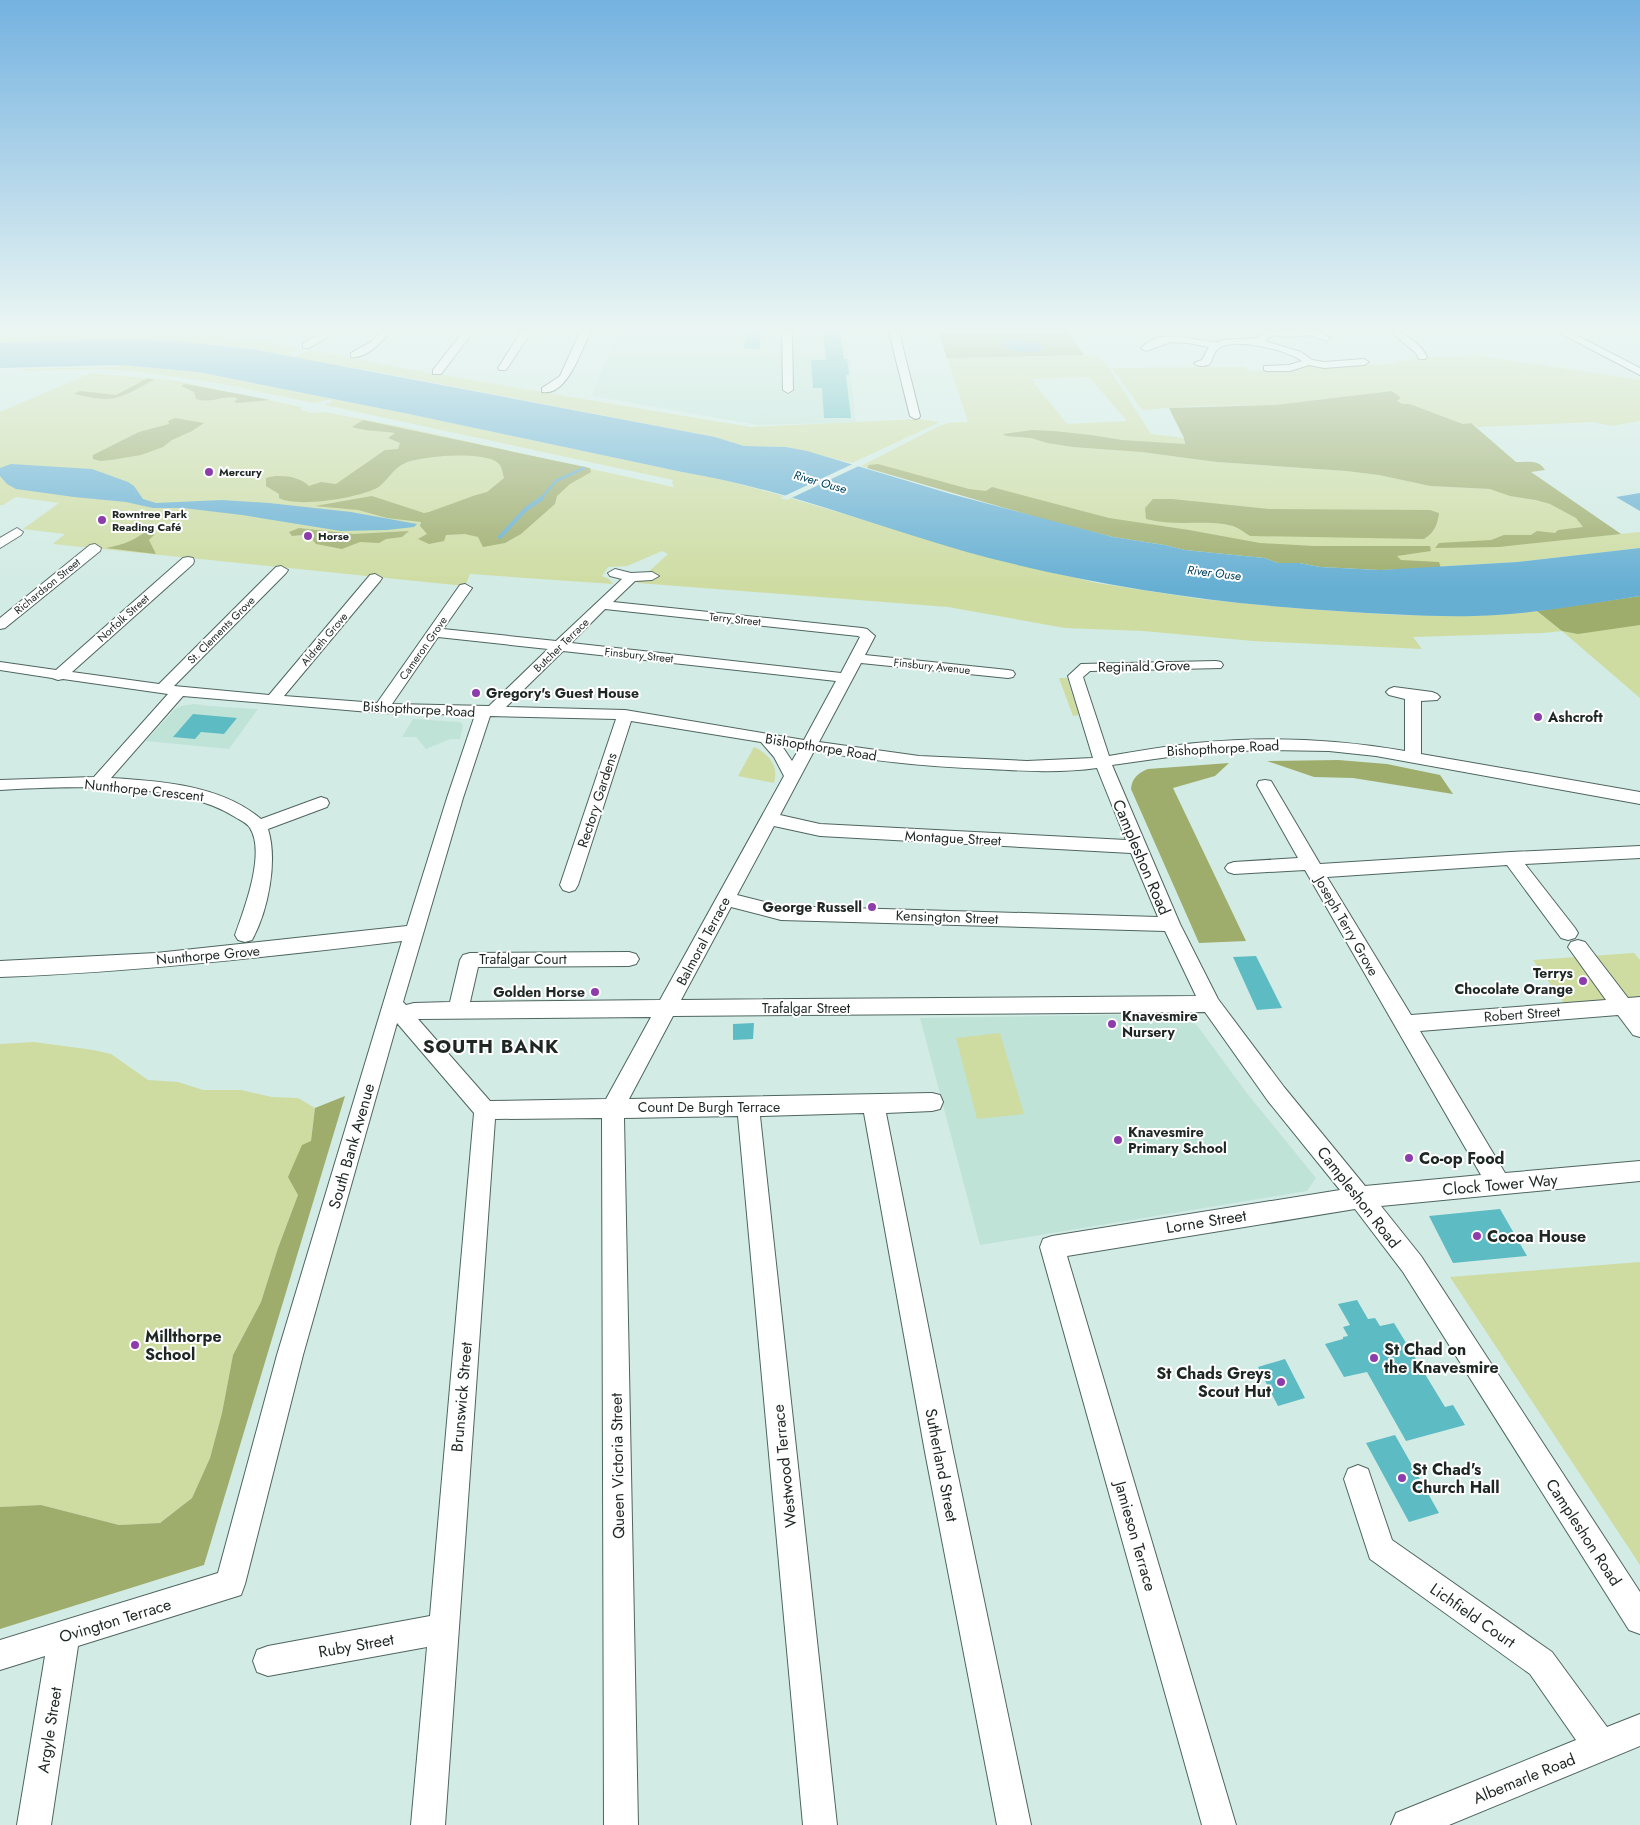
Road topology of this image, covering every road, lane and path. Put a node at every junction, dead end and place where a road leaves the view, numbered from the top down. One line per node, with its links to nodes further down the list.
1 (17, 532): 2 (street)
2 (0, 544)
3 (94, 548): 12 (street, Richardson Street)
4 (188, 561): 20 (street, Norfolk Street)
5 (281, 570): 22 (street, St. Clements Grove)
6 (615, 573): 9 (street)
7 (652, 576): 9 (street)
8 (375, 578): 27 (street, Aldreth Grove)
9 (631, 578): 11 (street, Butcher Terrace)
10 (465, 588): 13 (street, Cameron Grove)
11 (602, 606): 14 (street, Terry Street); 15 (street, Butcher Terrace)
12 (0, 624)
13 (434, 632): 15 (street, Finsbury Street); 28 (street, Cameron Grove)
14 (868, 636): 16 (street, Balmoral Terrace)
15 (560, 646): 21 (street, Finsbury Street); 29 (street, Butcher Terrace)
16 (856, 658): 19 (street, Finsbury Avenue); 21 (street, Balmoral Terrace)
17 (1216, 665): 34 (street, Reginald Grove)
18 (0, 666): 20 (street, Bishopthorpe Road)
19 (1008, 674)
20 (58, 676): 22 (street, Bishopthorpe Road)
21 (845, 678): 32 (street, Balmoral Terrace)
22 (162, 690): 23 (street, Bishopthorpe Road)
23 (179, 691): 27 (street, Bishopthorpe Road); 36 (street)
24 (1394, 692): 25 (street)
25 (1413, 696): 26 (street); 33 (street)
26 (1432, 697)
27 (273, 700): 28 (street, Bishopthorpe Road)
28 (381, 708): 29 (street, Bishopthorpe Road)
29 (488, 712): 30 (street, Bishopthorpe Road); 51 (street, South Bank Avenue)
30 (625, 715): 31 (street, Bishopthorpe Road); 48 (street, Rectory Gardens)
31 (766, 738): 32 (street, Bishopthorpe Road); 35 (street)
32 (808, 745): 34 (street, Bishopthorpe Road); 35 (street, Balmoral Terrace)
33 (1413, 757): 34 (street, Bishopthorpe Road); 39 (street, Bishopthorpe Road)
34 (1102, 763): 43 (street, Campleshon Road)
35 (792, 775): 41 (street, Balmoral Terrace)
36 (98, 782): 37 (street, Nunthorpe Crescent); 42 (street, Nunthorpe Crescent)
37 (0, 785)
38 (1265, 785): 46 (street)
39 (1640, 798)
40 (321, 803): 42 (street)
41 (769, 819): 43 (street, Montague Street); 49 (street, Balmoral Terrace)
42 (259, 826): 52 (street)
43 (1138, 847): 50 (street, Campleshon Road)
44 (1640, 852): 45 (street, Joseph Terry Grove)
45 (1511, 858): 46 (street, Joseph Terry Grove); 56 (street)
46 (1313, 867): 47 (street); 60 (street, Joseph Terry Grove)
47 (1234, 868)
48 (569, 885)
49 (725, 900): 50 (street, Kensington Street); 57 (street, Balmoral Terrace)
50 (1170, 924): 55 (street, Campleshon Road)
51 (414, 932): 54 (street, Nunthorpe Grove); 59 (street, South Bank Avenue)
52 (246, 935)
53 (628, 959): 58 (street, Trafalgar Court)
54 (0, 968)
55 (1210, 1004): 57 (street, Trafalgar Street); 69 (street, Campleshon Road)
56 (1631, 1006): 60 (street, Robert Street); 61 (street)
57 (666, 1009): 58 (street, Trafalgar Street); 64 (street, Balmoral Terrace)
58 (458, 1010): 59 (street, Trafalgar Street)
59 (398, 1011): 66 (street); 72 (street, South Bank Avenue)
60 (1404, 1024): 68 (street, Joseph Terry Grove)
61 (1640, 1029)
62 (932, 1102): 63 (street, Count De Burgh Terrace)
63 (873, 1104): 65 (street, Count De Burgh Terrace); 84 (street, Sutherland Street)
64 (613, 1107): 65 (street, Count De Burgh Terrace); 66 (street, Count De Burgh Terrace); 82 (street, Queen Victoria Street)
65 (748, 1107): 83 (street, Westwood Terrace)
66 (485, 1110): 74 (street, Brunswick Street)
67 (1640, 1171): 68 (street, Clock Tower Way)
68 (1499, 1184): 69 (street, Clock Tower Way)
69 (1360, 1197): 70 (street, Lorne Street); 73 (street, Campleshon Road)
70 (1052, 1247): 85 (street, Jamieson Terrace)
71 (1358, 1480): 79 (street, Lichfield Court)
72 (230, 1584): 75 (street, Ovington Terrace)
73 (1640, 1619)
74 (443, 1629): 77 (street, Ruby Street); 81 (street, Brunswick Street)
75 (64, 1636): 76 (street, Ovington Terrace); 80 (street, Argyle Street)
76 (0, 1655)
77 (268, 1661)
78 (1640, 1730): 79 (street, Albemarle Road)
79 (1601, 1747): 86 (street, Albemarle Road)
80 (34, 1825)
81 (428, 1825)
82 (620, 1825)
83 (820, 1825)
84 (1014, 1825)
85 (1219, 1825)
86 (1408, 1825)

